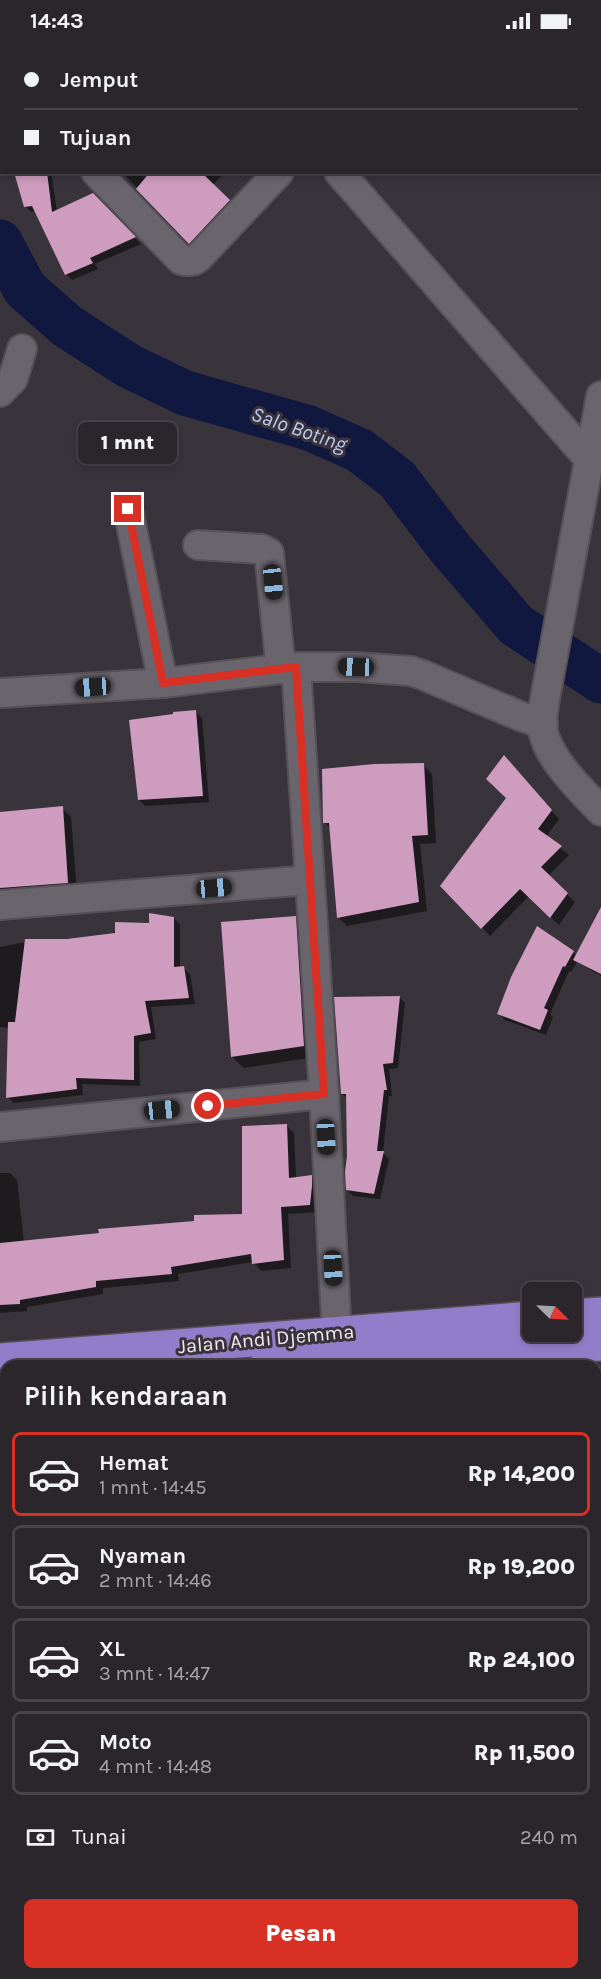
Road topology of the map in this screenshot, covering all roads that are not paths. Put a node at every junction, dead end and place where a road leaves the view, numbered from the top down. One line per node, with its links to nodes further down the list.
1 (98, 174): 2 (street)
2 (277, 174)
3 (341, 174): 7 (street)
4 (22, 349): 5 (street)
5 (0, 392)
6 (601, 396): 7 (street)
7 (588, 458): 13 (street)
8 (128, 509): 11 (street)
9 (198, 545): 10 (street)
10 (289, 668): 11 (street); 13 (street); 15 (street)
11 (163, 683): 12 (street)
12 (0, 693)
13 (543, 724): 14 (street)
14 (601, 811)
15 (309, 880): 16 (street); 17 (street)
16 (0, 906)
17 (324, 1094): 18 (street); 23 (street)
18 (0, 1127)
19 (601, 1314): 20 (highway)
20 (582, 1315)
21 (522, 1319): 23 (highway, Jalan Andi Djemma)
22 (601, 1344): 23 (highway, Jalan Andi Djemma)
23 (337, 1347): 24 (highway, Jalan Andi Djemma); 25 (highway, Jalan Andi Djemma)
24 (0, 1360)
25 (288, 1360)

